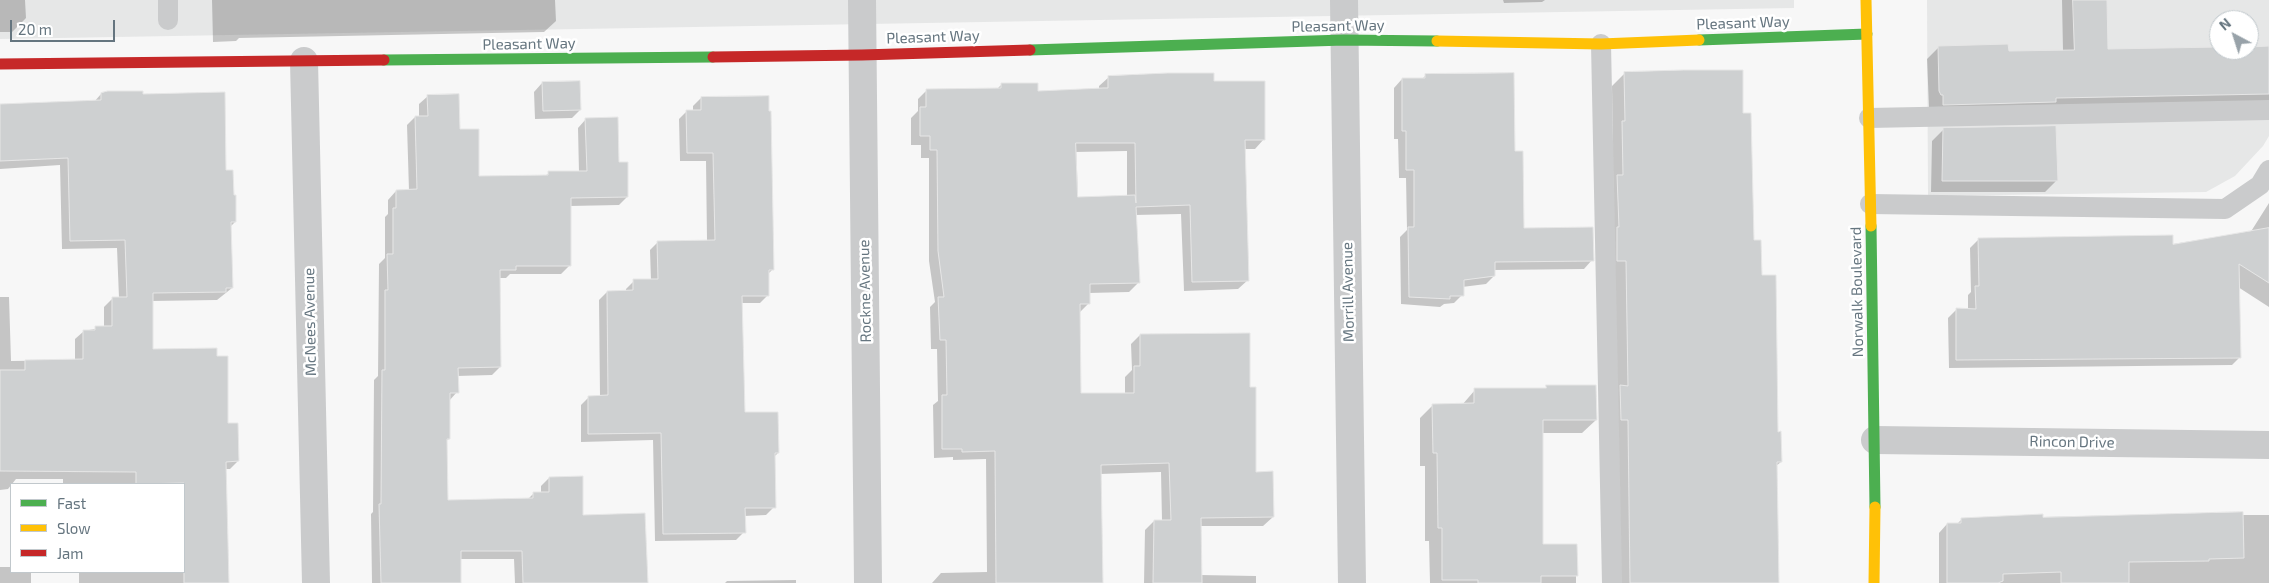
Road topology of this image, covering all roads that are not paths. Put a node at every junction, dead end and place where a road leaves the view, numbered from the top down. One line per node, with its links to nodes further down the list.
1 (168, 0): 5 (lane)
2 (862, 0): 9 (street, Rockne Avenue)
3 (1344, 0): 7 (street, Morrill Avenue)
4 (1866, 0): 6 (street, Norwalk Boulevard)
5 (168, 20)
6 (1867, 34): 8 (street, Pleasant Way); 13 (street, Norwalk Boulevard)
7 (1344, 40): 8 (street, Pleasant Way); 9 (street, Pleasant Way); 20 (street, Morrill Avenue)
8 (1601, 44): 21 (lane)
9 (862, 55): 10 (street, Pleasant Way); 19 (street, Rockne Avenue)
10 (304, 61): 11 (street, Pleasant Way); 18 (street, McNees Avenue)
11 (0, 64)
12 (2269, 110): 13 (lane)
13 (1869, 118): 15 (street, Norwalk Boulevard)
14 (2269, 170): 15 (lane)
15 (1870, 204): 16 (street, Norwalk Boulevard)
16 (1875, 440): 17 (street, Rincon Drive); 22 (street, Norwalk Boulevard)
17 (2269, 445)
18 (316, 583)
19 (868, 583)
20 (1352, 583)
21 (1612, 583)
22 (1874, 583)

